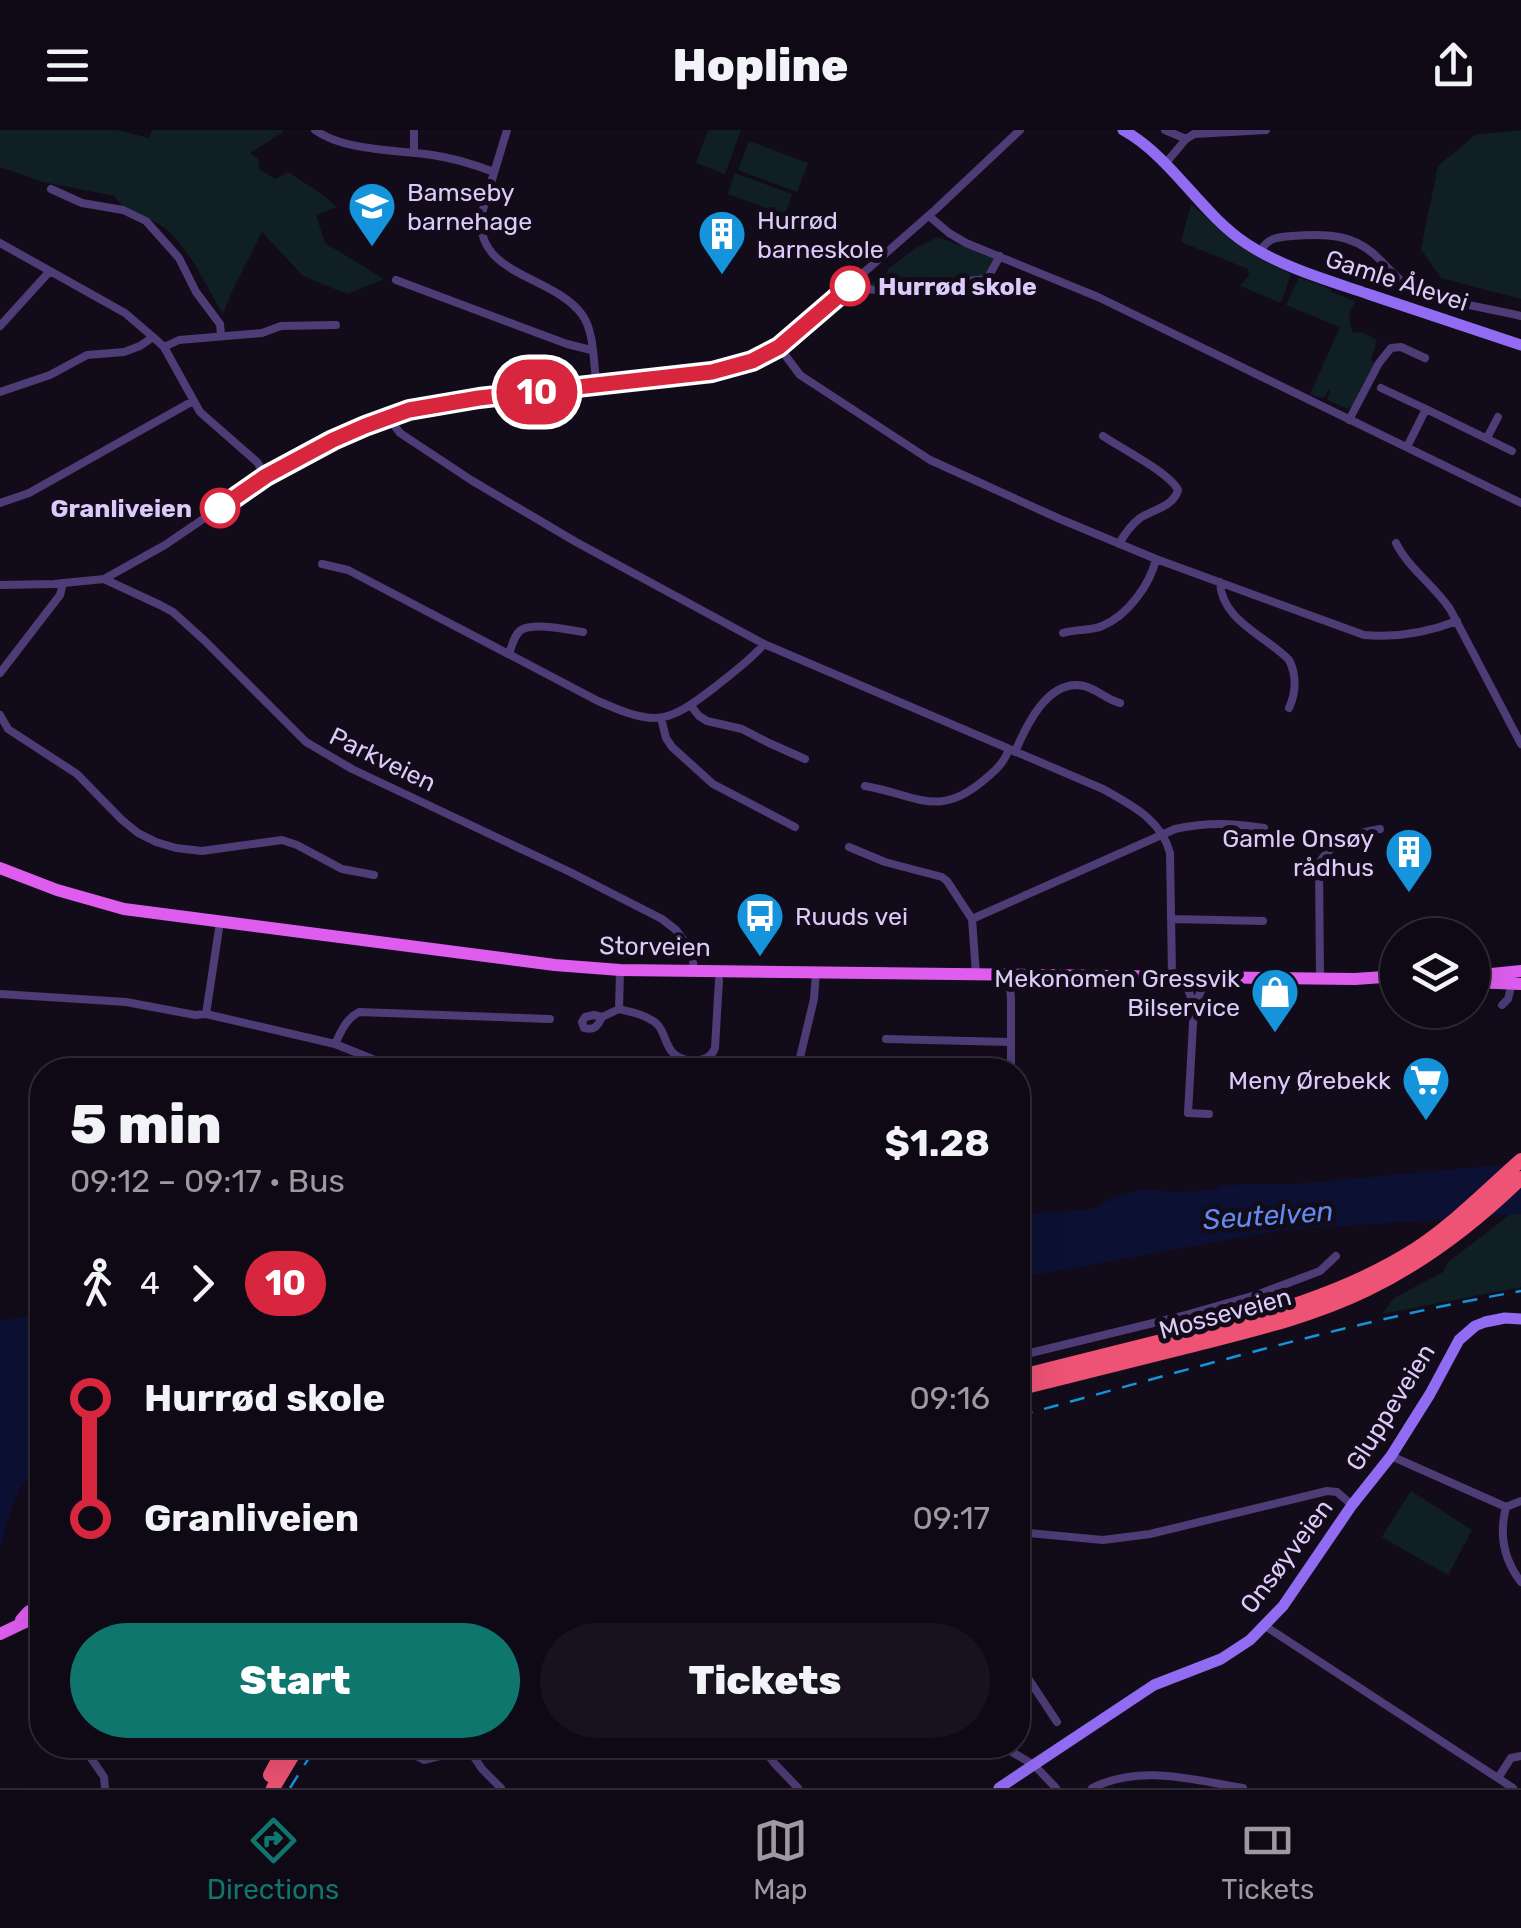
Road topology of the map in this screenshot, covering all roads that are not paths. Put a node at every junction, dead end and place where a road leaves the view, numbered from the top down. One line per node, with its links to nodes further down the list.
1 (315, 130): 9 (street)
2 (414, 130): 9 (street)
3 (507, 130): 11 (street)
4 (1020, 130): 13 (street)
5 (1123, 130): 10 (street, Gamle Ålevei)
6 (1165, 130): 8 (street)
7 (1266, 130): 8 (street)
8 (1186, 139): 10 (street)
9 (414, 153): 11 (street)
10 (1165, 164): 15 (street, Gamle Ålevei)
11 (494, 172): 29 (street)
12 (52, 189): 23 (street)
13 (928, 216): 16 (street); 19 (street)
14 (0, 243): 17 (street)
15 (1260, 252): 20 (street, Gamle Ålevei); 26 (street, Gamle Ålevei)
16 (1000, 256): 19 (street); 39 (street)
17 (50, 271): 22 (street); 24 (street)
18 (396, 280): 29 (street)
19 (856, 281): 28 (street)
20 (1521, 316)
21 (336, 325): 23 (street)
22 (0, 326)
23 (221, 336): 27 (street)
24 (153, 337): 27 (street); 34 (street)
25 (1419, 342): 30 (street)
26 (1521, 345)
27 (164, 347): 35 (street)
28 (779, 347): 32 (street); 47 (street)
29 (592, 350): 32 (street)
30 (1414, 352): 31 (street); 39 (street)
31 (1425, 358)
32 (596, 386): 37 (street)
33 (1380, 388): 36 (street)
34 (0, 392)
35 (193, 401): 44 (street); 45 (street)
36 (1426, 409): 41 (street); 42 (street)
37 (388, 417): 44 (street); 58 (street)
38 (1498, 417): 41 (street)
39 (1349, 420): 42 (street)
40 (1103, 436): 47 (street)
41 (1486, 438): 43 (street)
42 (1407, 447): 46 (street)
43 (1512, 451)
44 (266, 476): 51 (street)
45 (0, 502)
46 (1521, 503)
47 (1120, 544): 49 (street)
48 (1396, 544): 55 (street)
49 (1156, 559): 52 (street); 57 (street)
50 (322, 564): 59 (street)
51 (104, 579): 53 (street, Parkveien); 82 (street, Parkveien)
52 (1220, 582): 55 (street); 63 (street)
53 (63, 583): 54 (street, Parkveien); 60 (street)
54 (0, 585)
55 (1457, 621): 66 (street)
56 (583, 632): 59 (street)
57 (1063, 633)
58 (764, 644): 62 (street); 67 (street)
59 (510, 654): 65 (street)
60 (0, 673)
61 (1120, 703): 67 (street)
62 (690, 706): 65 (street); 68 (street)
63 (1289, 708)
64 (0, 714): 76 (street)
65 (661, 718): 70 (street)
66 (1521, 744)
67 (1012, 751): 69 (street); 73 (street)
68 (805, 759)
69 (865, 786)
70 (795, 827)
71 (1264, 828): 73 (street)
72 (1380, 829): 89 (street)
73 (1163, 833): 77 (street); 78 (street)
74 (849, 847): 77 (street)
75 (1, 871): 80 (main road, Storveien)
76 (374, 875)
77 (972, 919): 84 (street)
78 (1172, 920): 79 (street); 86 (street)
79 (1263, 921)
80 (220, 922): 81 (main road, Storveien); 93 (street)
81 (620, 970): 82 (main road, Storveien); 92 (street)
82 (694, 970): 83 (main road, Storveien)
83 (816, 972): 84 (main road, Storveien); 102 (street)
84 (976, 974): 85 (main road, Storveien)
85 (1012, 974): 86 (main road, Storveien); 97 (street)
86 (1172, 976): 88 (main road, Storveien)
87 (1380, 976): 89 (main road, Storveien)
88 (1196, 977): 89 (main road, Storveien); 104 (street)
89 (1320, 978)
90 (719, 980): 101 (street)
91 (0, 994): 93 (street)
92 (619, 1009): 94 (street); 100 (street)
93 (206, 1014): 98 (street)
94 (602, 1017)
95 (550, 1019): 98 (street)
96 (886, 1039): 97 (street)
97 (1010, 1042): 103 (street)
98 (335, 1044): 99 (street)
99 (360, 1058)
100 (693, 1058)
101 (710, 1058)
102 (800, 1058)
103 (1011, 1058)
104 (1209, 1114)
105 (1520, 1168): 106 (highway)
106 (1427, 1248): 110 (highway, Mosseveien); 111 (highway, Mosseveien)
107 (1336, 1256): 109 (street)
108 (1521, 1319): 112 (street, Gluppeveien)
109 (1030, 1353)
110 (1030, 1374)
111 (1030, 1386)
112 (1392, 1456): 114 (street, Gluppeveien); 115 (street)
113 (1521, 1501): 115 (street)
114 (1352, 1505): 116 (street); 121 (street, Onsøyveien)
115 (1506, 1508): 117 (street)
116 (1030, 1533)
117 (1521, 1582)
118 (30, 1611): 120 (main road)
119 (30, 1619): 120 (main road)
120 (17, 1624): 122 (main road)
121 (1264, 1626): 132 (street, Onsøyveien); 133 (street)
122 (0, 1634)
123 (1030, 1681): 124 (street)
124 (1057, 1722)
125 (1521, 1756): 133 (street)
126 (91, 1758): 134 (street)
127 (279, 1758): 135 (highway)
128 (291, 1758): 136 (highway)
129 (475, 1758): 137 (street)
130 (770, 1758): 138 (street)
131 (1022, 1758): 132 (street)
132 (1034, 1765): 139 (street, Onsøyveien); 140 (street)
133 (1498, 1778): 143 (street)
134 (106, 1788)
135 (264, 1788)
136 (272, 1788)
137 (501, 1788)
138 (798, 1788)
139 (999, 1788)
140 (1056, 1788)
141 (1092, 1788): 142 (street)
142 (1243, 1788)
143 (1513, 1788)

